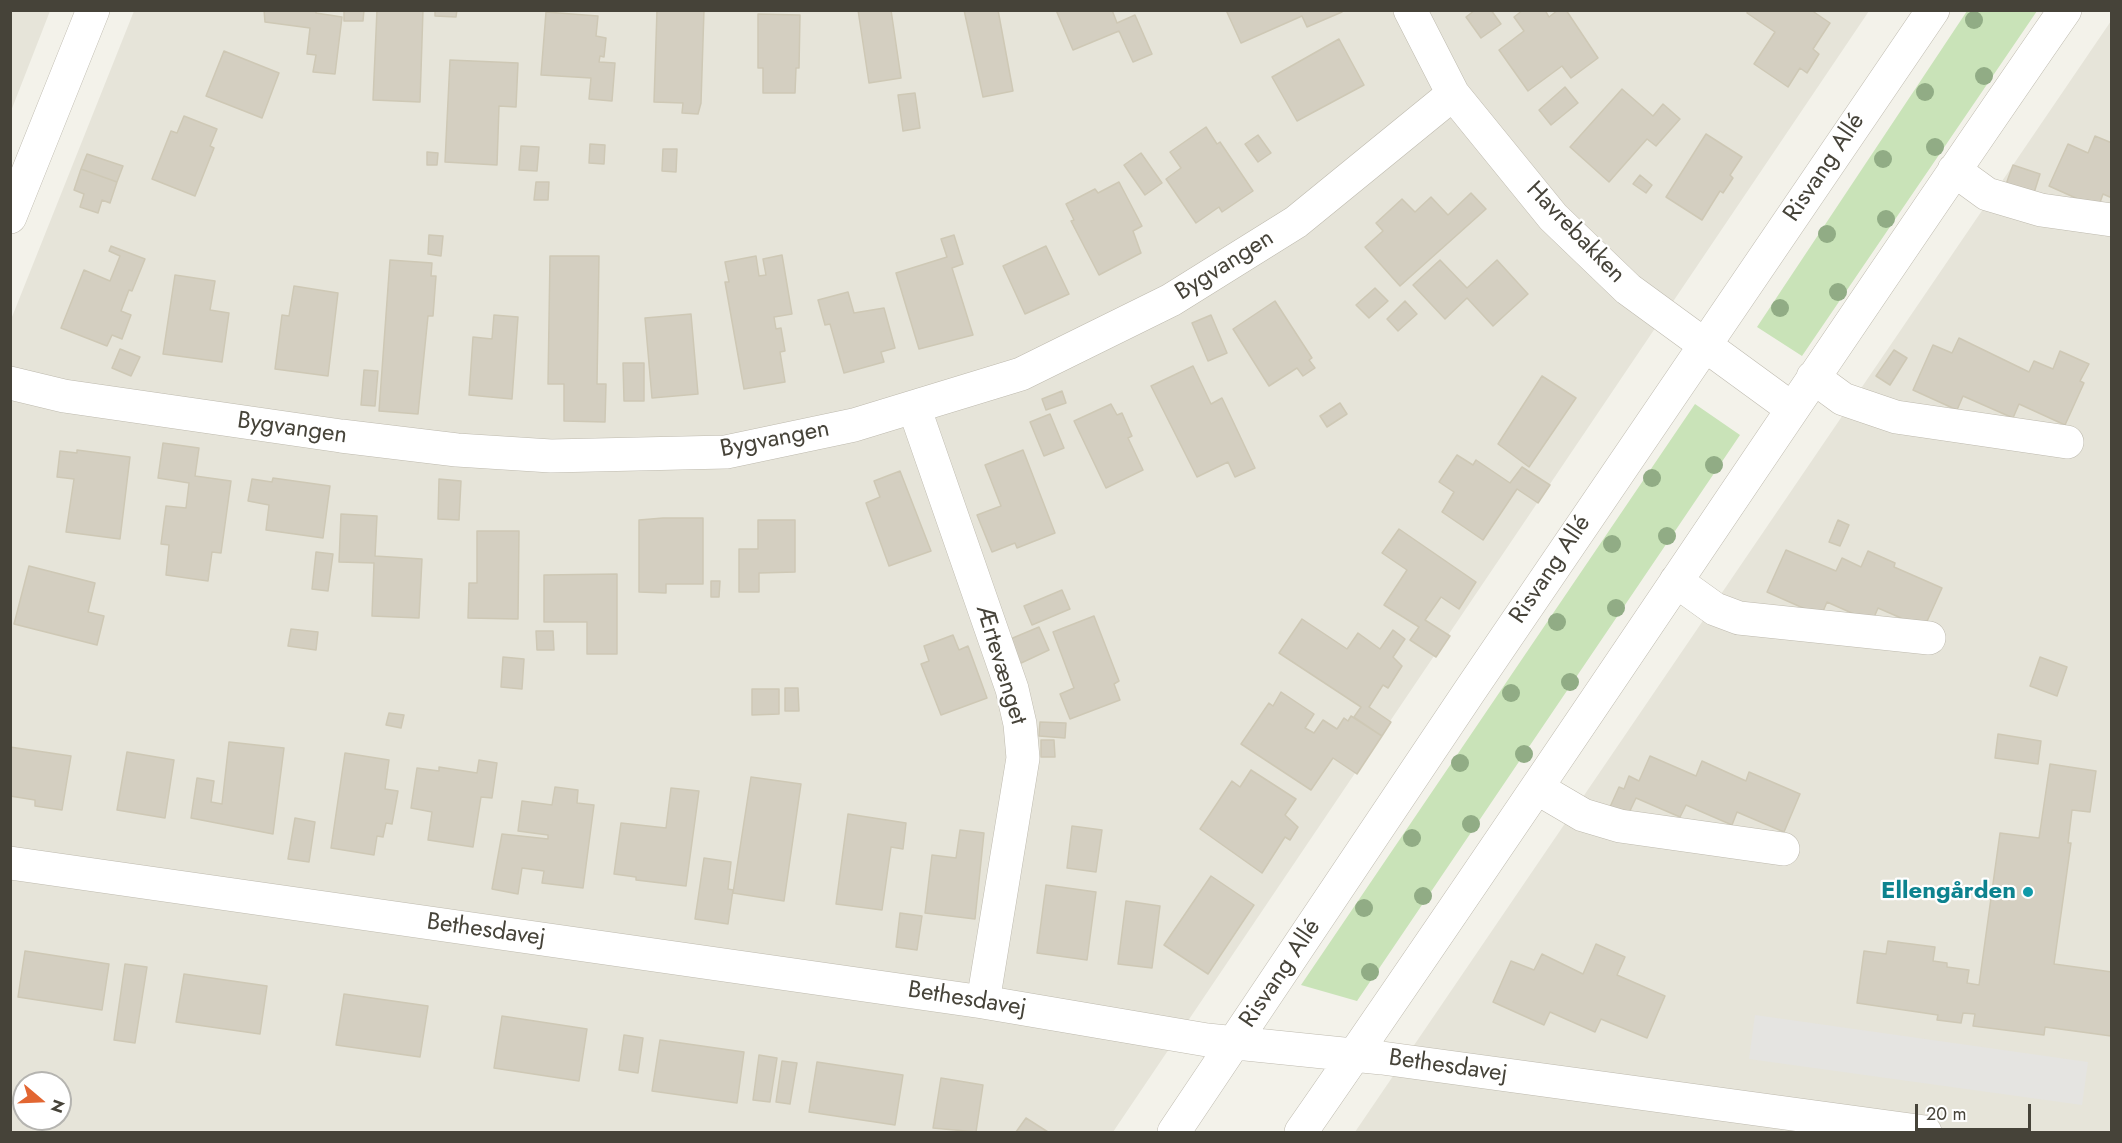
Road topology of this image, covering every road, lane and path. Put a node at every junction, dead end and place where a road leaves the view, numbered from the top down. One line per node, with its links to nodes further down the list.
1 (93, 10): 7 (street)
2 (1410, 10): 5 (street, Havrebakken)
3 (1933, 10): 9 (street, Risvang Allé)
4 (2065, 10): 6 (street)
5 (1453, 94): 9 (street, Havrebakken); 12 (street, Bygvangen)
6 (1954, 170): 8 (street); 10 (street)
7 (10, 217)
8 (2112, 220)
9 (1704, 345): 13 (street, Havrebakken); 21 (street, Risvang Allé)
10 (1813, 377): 13 (street); 14 (street)
11 (10, 383): 12 (street, Bygvangen)
12 (914, 407): 20 (street, Ærtevænget)
13 (1791, 408): 15 (street)
14 (2067, 442)
15 (1676, 581): 16 (street); 17 (street)
16 (1929, 638)
17 (1537, 788): 18 (street); 22 (street)
18 (1783, 849)
19 (10, 863): 20 (street, Bethesdavej)
20 (982, 1002): 21 (street, Bethesdavej)
21 (1236, 1042): 22 (street, Bethesdavej); 23 (street, Risvang Allé)
22 (1356, 1055): 24 (street); 25 (street, Bethesdavej)
23 (1174, 1132)
24 (1301, 1132)
25 (1925, 1132)

